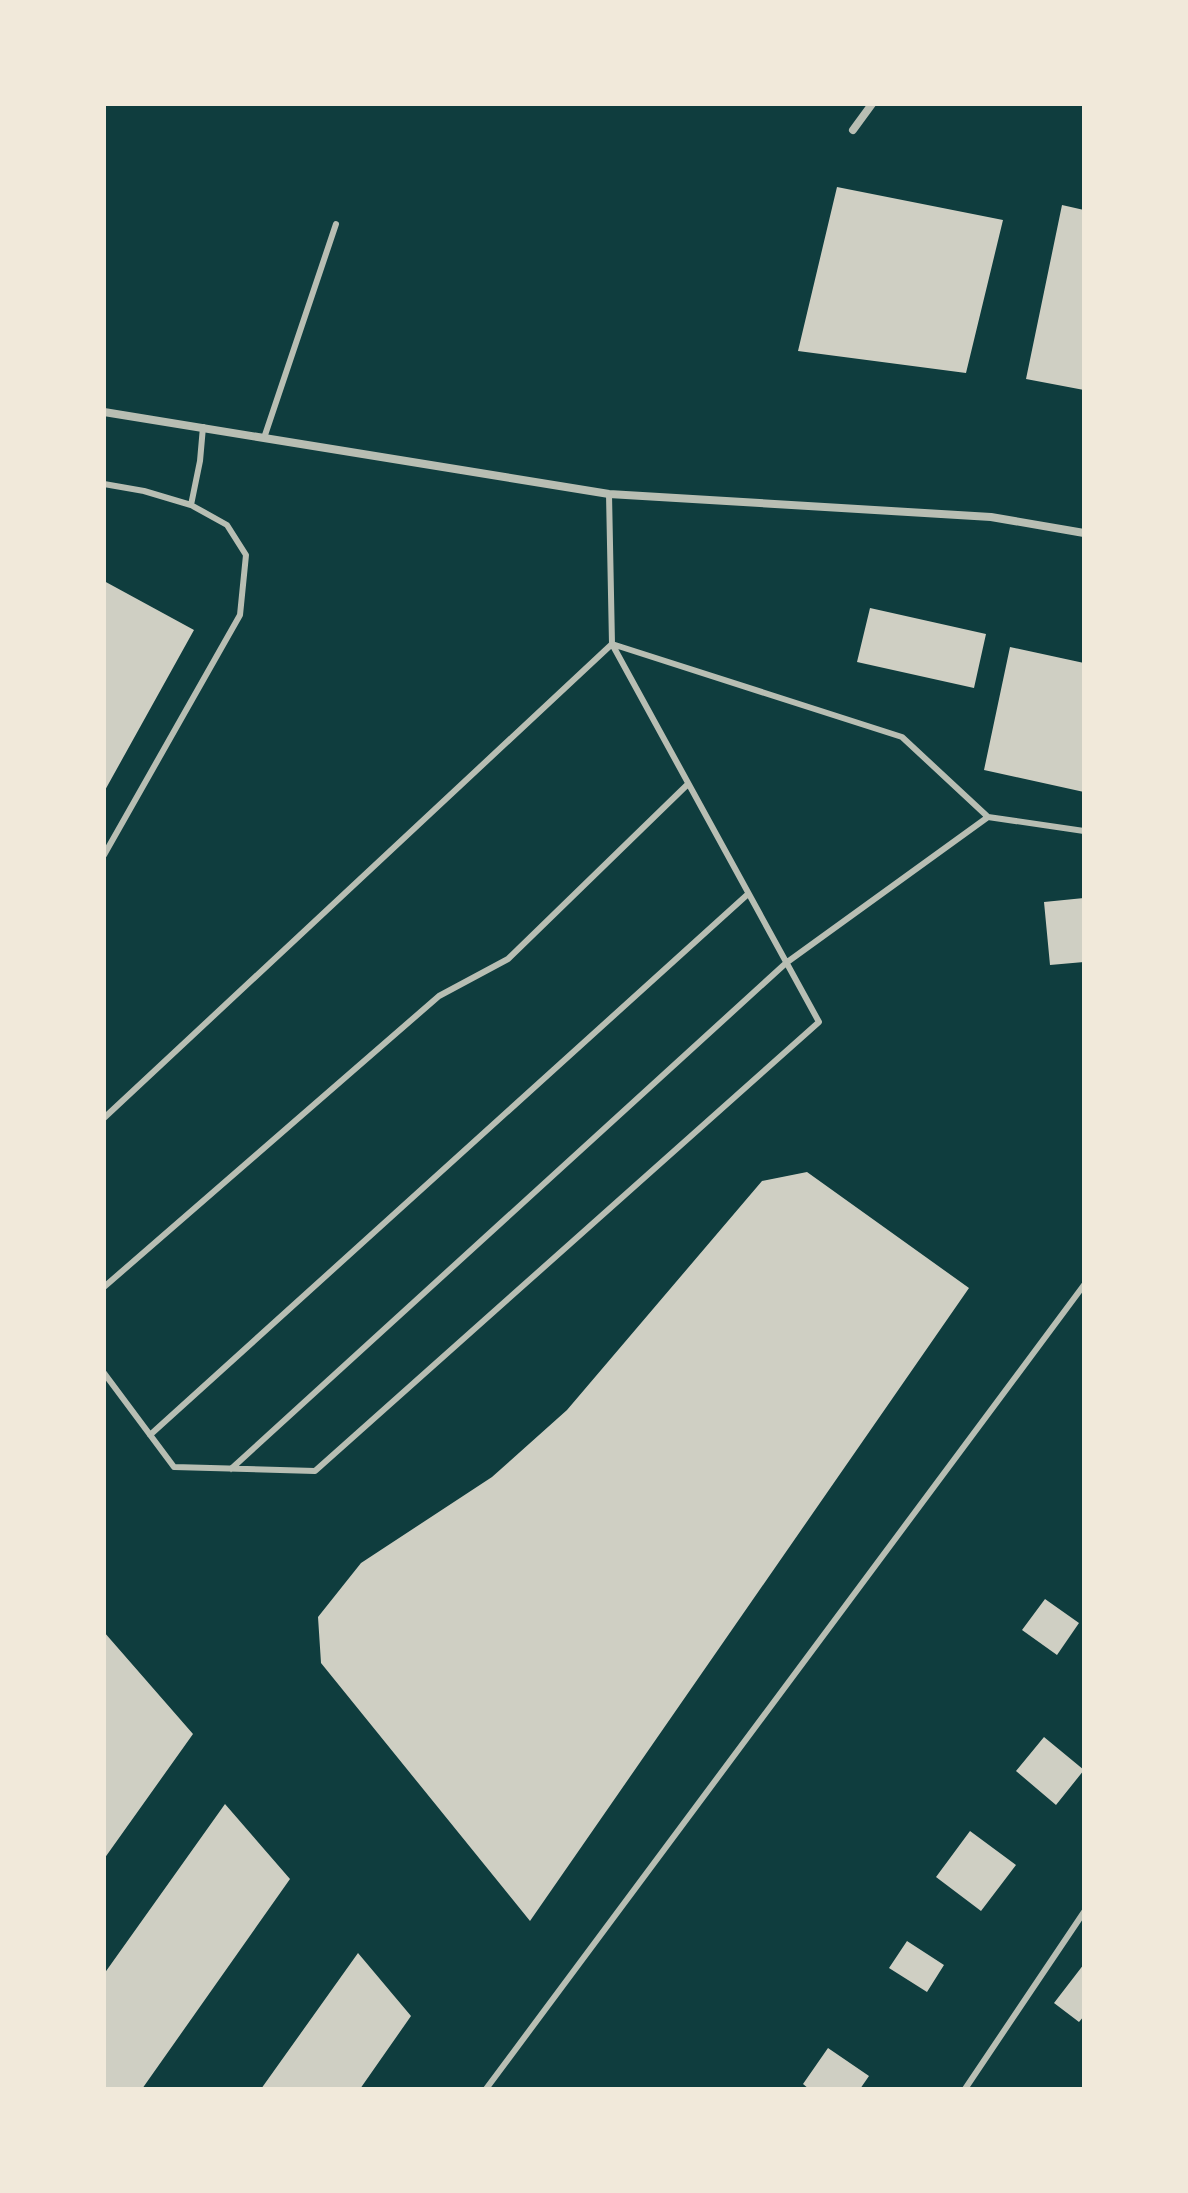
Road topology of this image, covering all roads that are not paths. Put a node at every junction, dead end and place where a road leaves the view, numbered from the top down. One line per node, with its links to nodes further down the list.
1 (872, 104): 2 (street)
2 (853, 130)
3 (336, 224): 6 (lane)
4 (104, 412): 5 (street)
5 (203, 427): 6 (street); 9 (lane)
6 (264, 438): 8 (street)
7 (104, 484): 9 (lane)
8 (609, 494): 10 (street); 11 (lane)
9 (191, 505): 15 (lane)
10 (1084, 533)
11 (612, 644): 12 (lane); 13 (lane); 18 (lane)
12 (688, 784): 16 (lane); 20 (lane)
13 (988, 817): 14 (lane); 17 (lane)
14 (1084, 831)
15 (104, 855)
16 (748, 894): 17 (lane); 22 (lane)
17 (786, 963): 23 (lane); 23 (lane)
18 (104, 1118)
19 (1084, 1285): 25 (lane)
20 (104, 1287)
21 (104, 1373): 22 (lane)
22 (150, 1435): 23 (lane)
23 (231, 1469)
24 (1084, 1912): 26 (lane)
25 (486, 2089)
26 (965, 2089)

